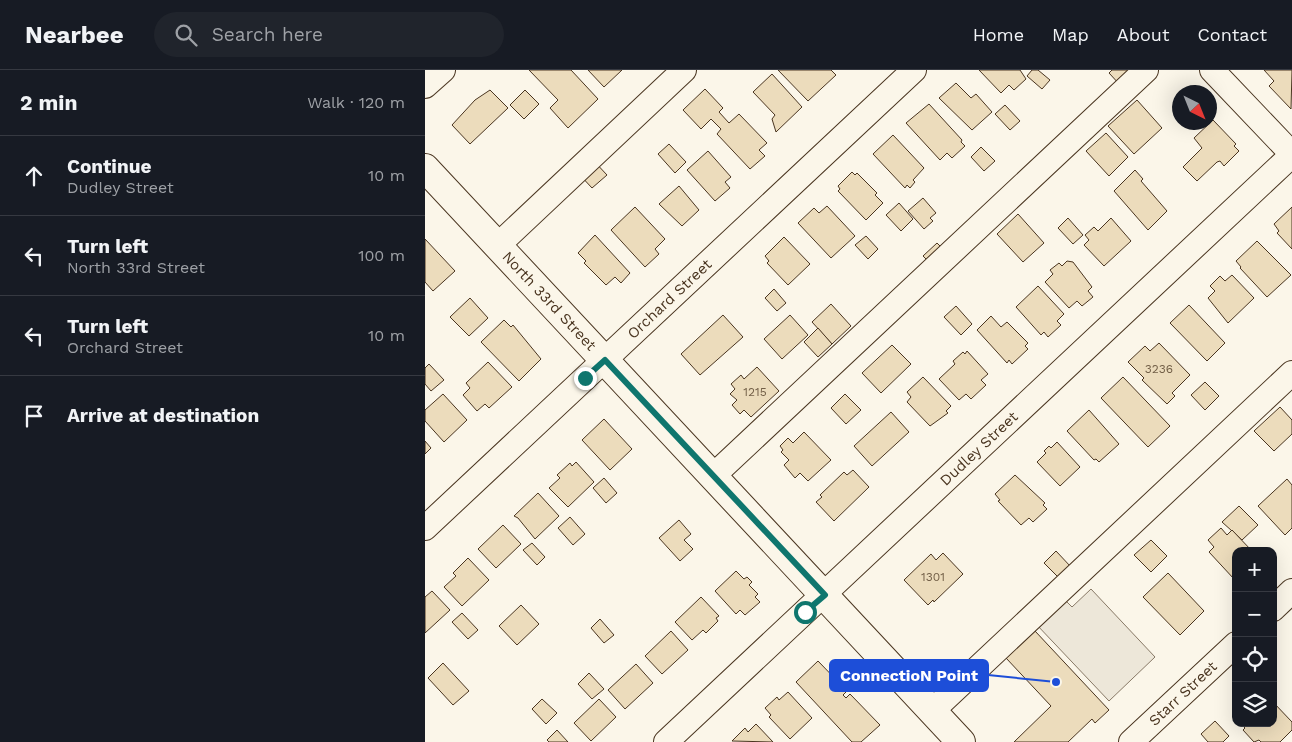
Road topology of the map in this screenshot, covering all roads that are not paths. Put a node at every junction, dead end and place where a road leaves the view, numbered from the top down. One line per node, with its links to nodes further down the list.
1 (443, 70): 6 (street)
2 (684, 70): 9 (street)
3 (914, 70): 10 (street, Orchard Street)
4 (1146, 70): 12 (street)
5 (1213, 70): 7 (street)
6 (425, 86)
7 (1292, 154): 15 (street, Dudley Street)
8 (425, 168): 9 (main road, North 33rd Street)
9 (497, 246): 10 (main road, North 33rd Street)
10 (605, 360): 12 (main road, North 33rd Street); 13 (street, Orchard Street)
11 (1292, 373): 18 (street)
12 (713, 476): 15 (main road, North 33rd Street)
13 (425, 528)
14 (1292, 591): 16 (street)
15 (825, 595): 18 (main road, North 33rd Street); 19 (street, Dudley Street)
16 (1277, 605)
17 (1232, 648): 21 (street, Starr Street)
18 (933, 711): 20 (main road, North 33rd Street)
19 (666, 742)
20 (961, 742)
21 (1131, 742)

